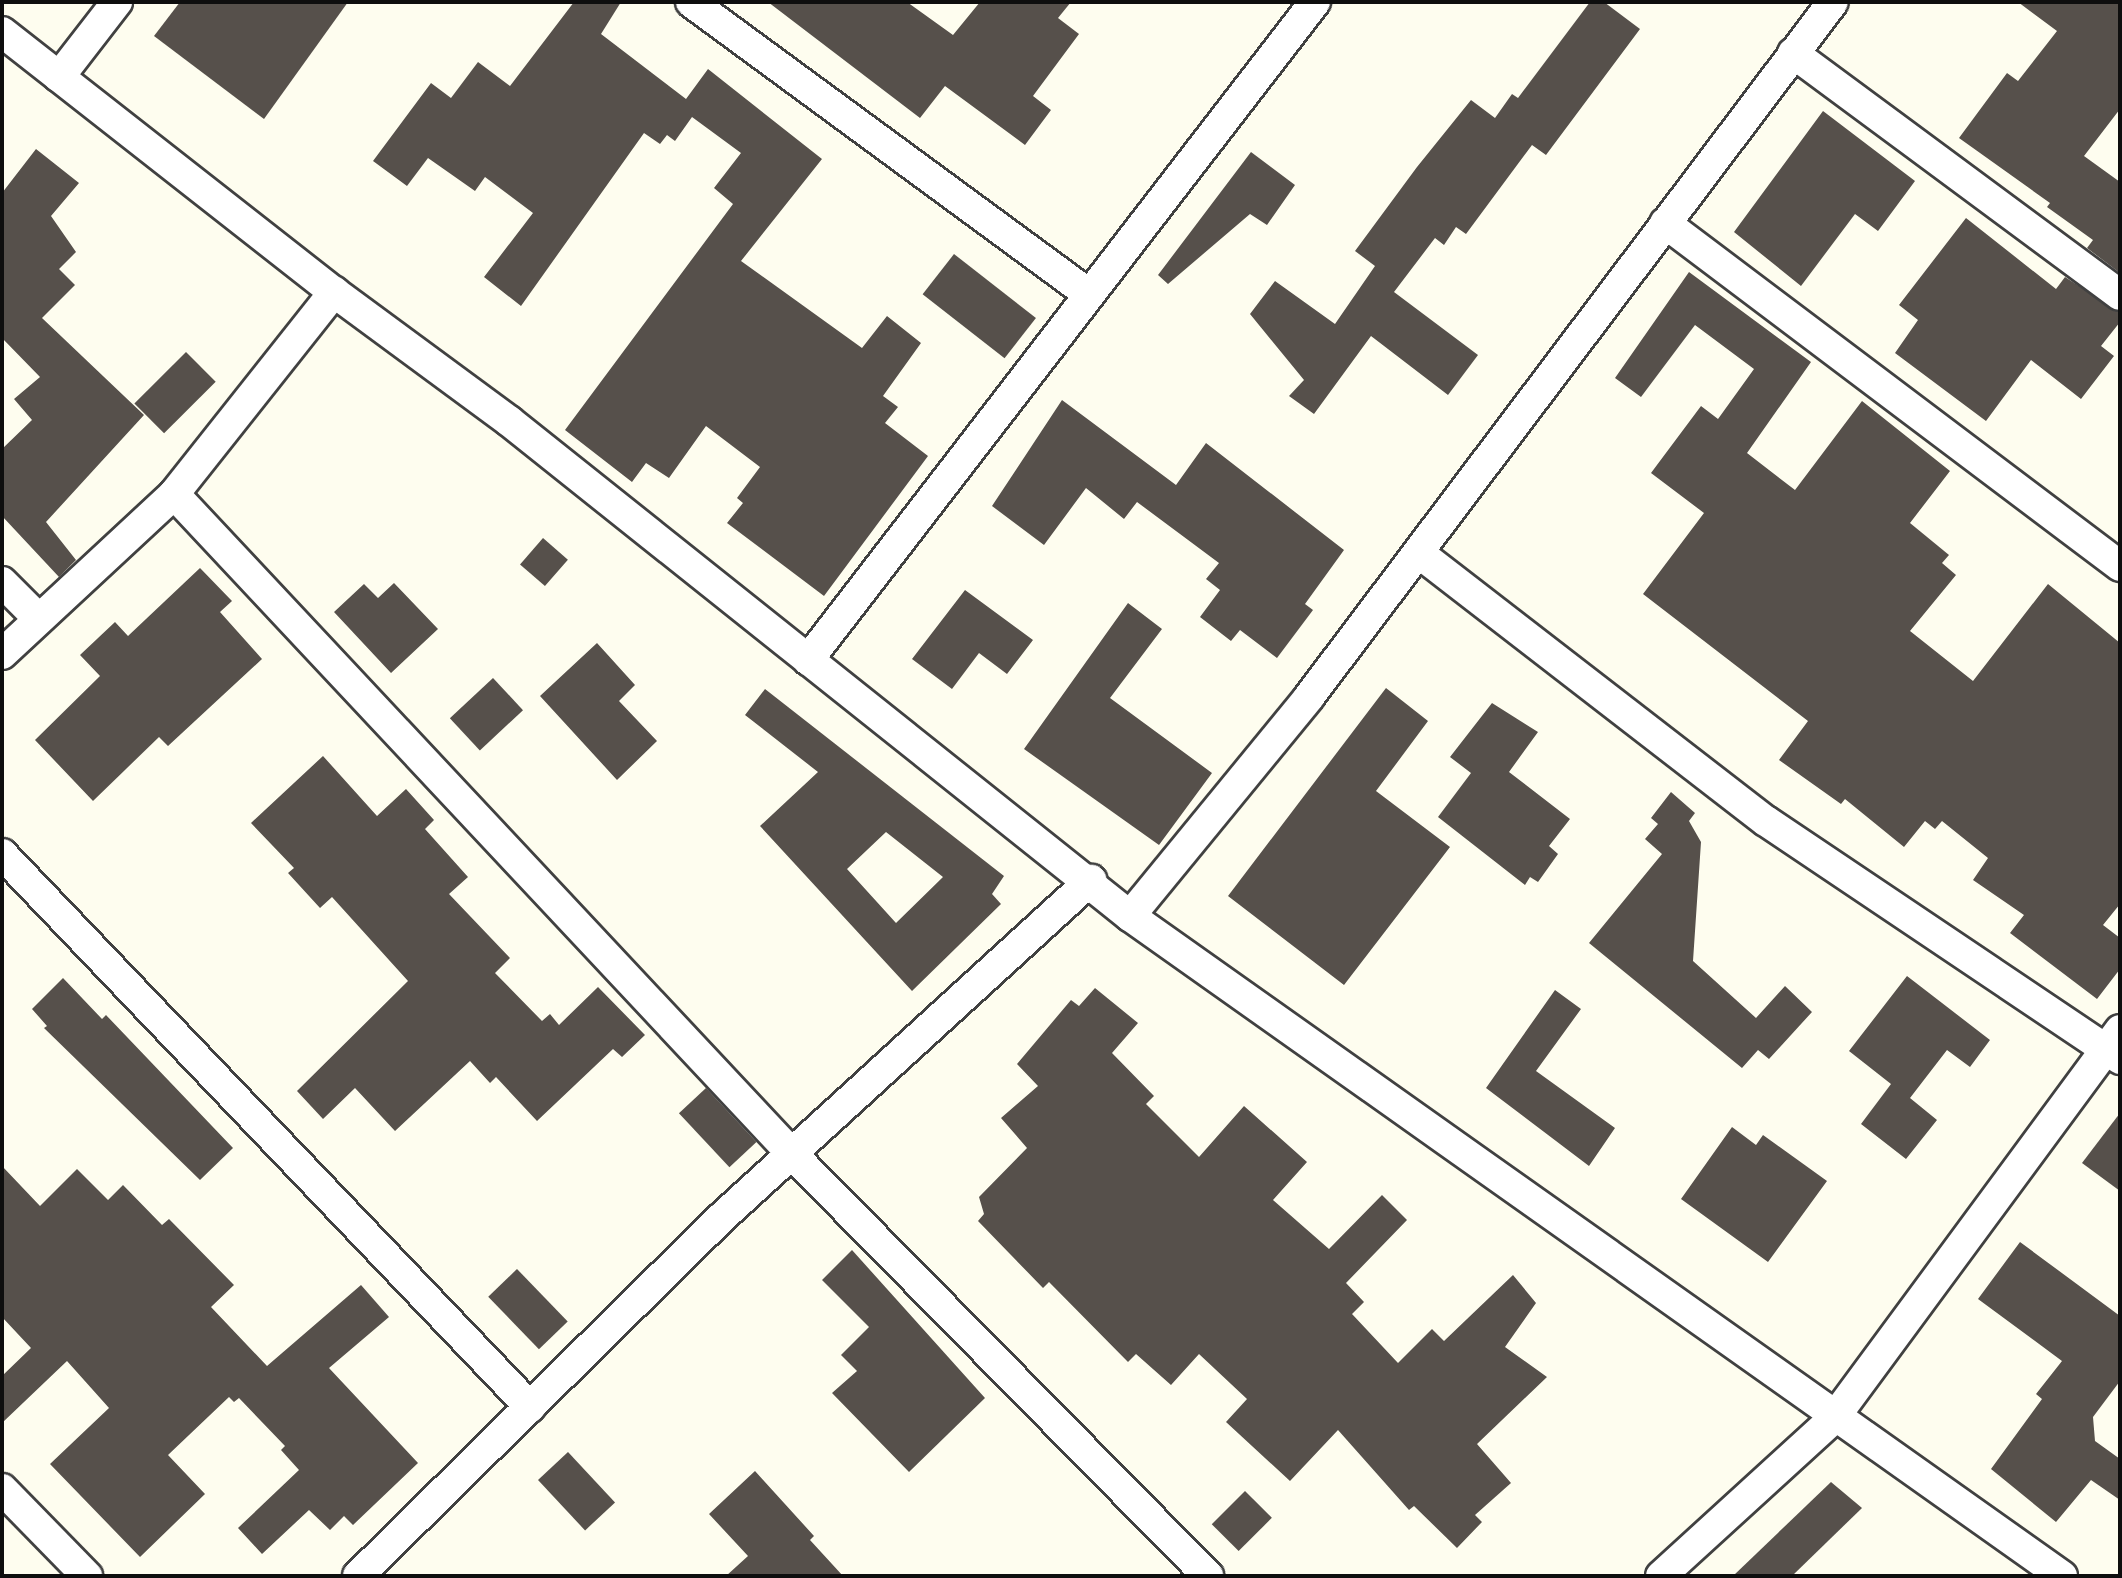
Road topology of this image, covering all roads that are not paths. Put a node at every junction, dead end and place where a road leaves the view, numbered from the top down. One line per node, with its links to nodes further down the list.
1 (117, 2): 7 (street)
2 (691, 2): 10 (street)
3 (1315, 2): 10 (street)
4 (1833, 2): 6 (street)
5 (2, 32): 7 (street)
6 (1793, 53): 8 (street); 11 (street)
7 (59, 77): 9 (street)
8 (1665, 223): 13 (street); 14 (street)
9 (334, 292): 12 (street); 18 (street)
10 (1088, 294): 18 (street)
11 (2120, 295)
12 (174, 494): 16 (street); 23 (street)
13 (1419, 553): 21 (street); 22 (street)
14 (2120, 566)
15 (2, 582): 16 (street)
16 (39, 619): 17 (street)
17 (2, 654)
18 (808, 660): 20 (street)
19 (2, 854): 24 (street)
20 (1091, 880): 21 (street); 23 (street)
21 (1130, 916): 25 (street)
22 (2116, 1045): 25 (street)
23 (792, 1154): 24 (street); 29 (street)
24 (530, 1407): 28 (street)
25 (1834, 1418): 30 (street); 31 (street)
26 (2, 1489): 27 (street)
27 (87, 1576)
28 (358, 1576)
29 (1208, 1576)
30 (1661, 1576)
31 (2062, 1576)

